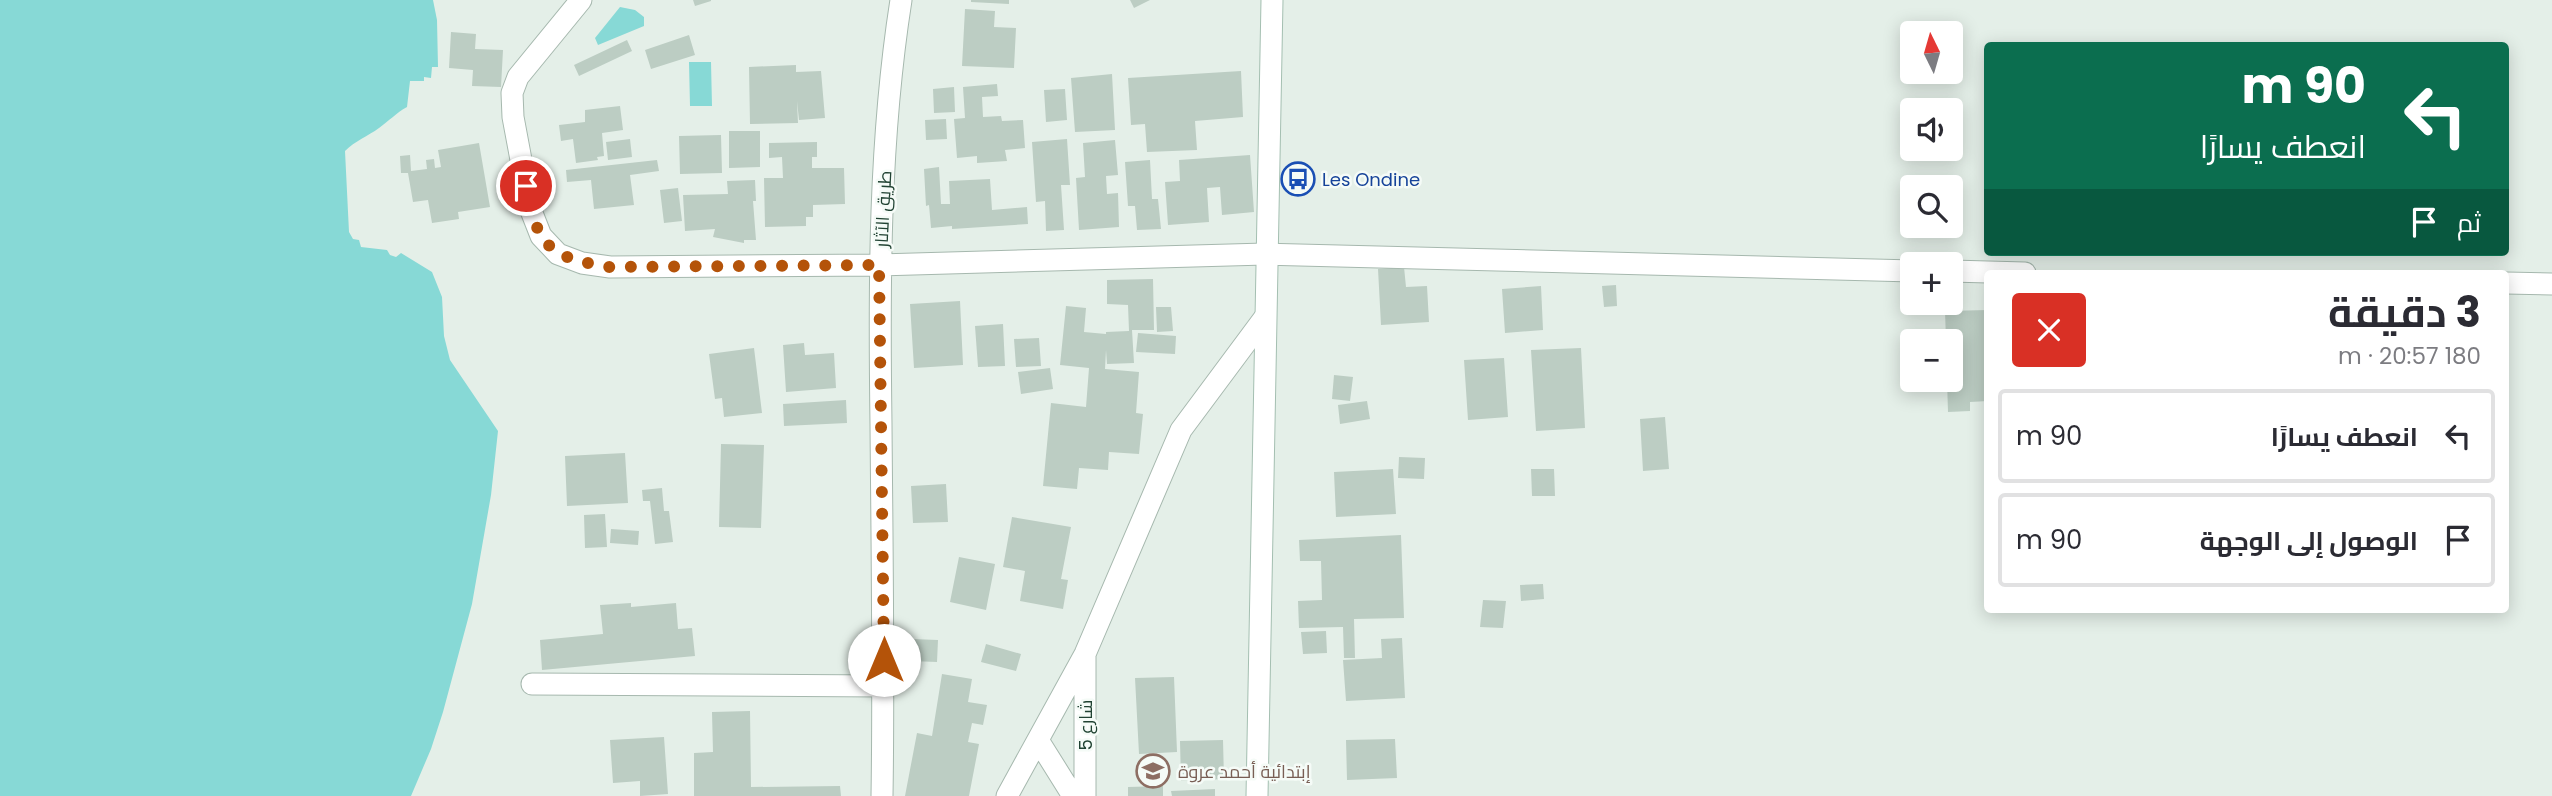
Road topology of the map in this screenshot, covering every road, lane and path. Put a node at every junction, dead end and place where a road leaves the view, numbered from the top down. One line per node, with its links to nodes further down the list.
1 (581, 0): 5 (street)
2 (901, 0): 5 (street, طريق الآثار)
3 (1272, 0): 4 (street)
4 (1265, 254): 5 (street); 6 (street); 11 (street)
5 (879, 265): 14 (street, طريق الآثار)
6 (1900, 271)
7 (1963, 271): 8 (street)
8 (1984, 272)
9 (2509, 283): 10 (street)
10 (2552, 284)
11 (1265, 317): 12 (street); 20 (street)
12 (1085, 654): 15 (street); 19 (street, شارع 5)
13 (532, 684): 14 (street)
14 (884, 686): 16 (street, طريق الآثار)
15 (1038, 740): 17 (street); 18 (street)
16 (882, 796)
17 (1007, 796)
18 (1073, 796)
19 (1085, 796)
20 (1257, 796)

